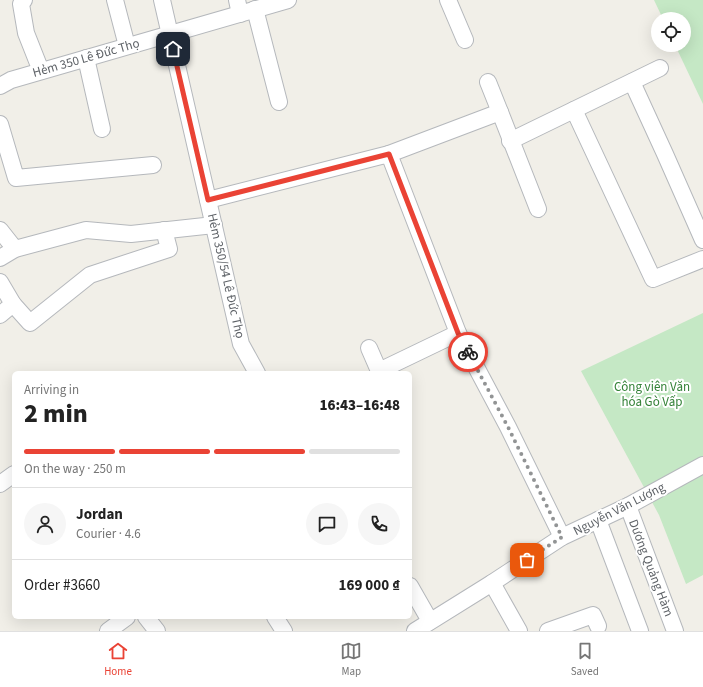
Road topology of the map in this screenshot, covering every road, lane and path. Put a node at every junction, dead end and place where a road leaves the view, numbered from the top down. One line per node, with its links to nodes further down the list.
1 (24, 0): 12 (street)
2 (115, 0): 9 (street)
3 (162, 0): 7 (street, Hẻm 350/54 Lê Đức Thọ)
4 (288, 0): 6 (street, Hẻm 350 Lê Đức Thọ)
5 (448, 0): 8 (street)
6 (244, 8): 7 (street, Hẻm 350 Lê Đức Thọ); 16 (street)
7 (170, 34): 9 (street, Hẻm 350 Lê Đức Thọ); 24 (street, Hẻm 350/54 Lê Đức Thọ)
8 (466, 40)
9 (127, 46): 10 (street, Hẻm 350 Lê Đức Thọ)
10 (86, 58): 12 (street, Hẻm 350 Lê Đức Thọ); 20 (street)
11 (660, 68): 14 (street)
12 (41, 71): 15 (street, Hẻm 350 Lê Đức Thọ)
13 (488, 82): 18 (street)
14 (632, 82): 17 (street); 29 (street)
15 (0, 86)
16 (279, 102)
17 (574, 110): 21 (street); 32 (street)
18 (500, 112): 21 (street); 22 (street, Hẻm 350/54 Lê Đức Thọ)
19 (0, 124): 23 (street)
20 (102, 129)
21 (510, 141): 25 (street)
22 (389, 154): 24 (street, Hẻm 350/54 Lê Đức Thọ); 36 (street)
23 (153, 165)
24 (208, 200): 26 (street, Hẻm 350/54 Lê Đức Thọ)
25 (538, 209)
26 (214, 226): 28 (street); 38 (street, Hẻm 350/54 Lê Đức Thọ)
27 (0, 230): 30 (street)
28 (164, 230): 30 (street); 34 (street)
29 (703, 240)
30 (15, 249): 31 (street)
31 (0, 258)
32 (703, 259)
33 (0, 282): 34 (street)
34 (13, 304): 35 (street)
35 (0, 315)
36 (458, 333): 37 (street); 44 (street)
37 (369, 348)
38 (256, 371)
39 (703, 465): 42 (street, Nguyễn Văn Lượng)
40 (12, 475): 41 (street)
41 (0, 484)
42 (628, 506): 43 (street, Nguyễn Văn Lượng); 59 (street, Dương Quảng Hàm)
43 (598, 520): 44 (street, Nguyễn Văn Lượng); 58 (street)
44 (562, 537): 45 (street, Nguyễn Văn Lượng)
45 (492, 583): 50 (street, Nguyễn Văn Lượng); 56 (street)
46 (412, 590): 50 (street)
47 (124, 619): 52 (street)
48 (147, 619): 53 (street)
49 (276, 619): 54 (street)
50 (430, 621): 55 (street, Nguyễn Văn Lượng)
51 (598, 626): 57 (street)
52 (108, 631)
53 (156, 631)
54 (284, 631)
55 (414, 631)
56 (519, 631)
57 (548, 631)
58 (640, 631)
59 (675, 631)

